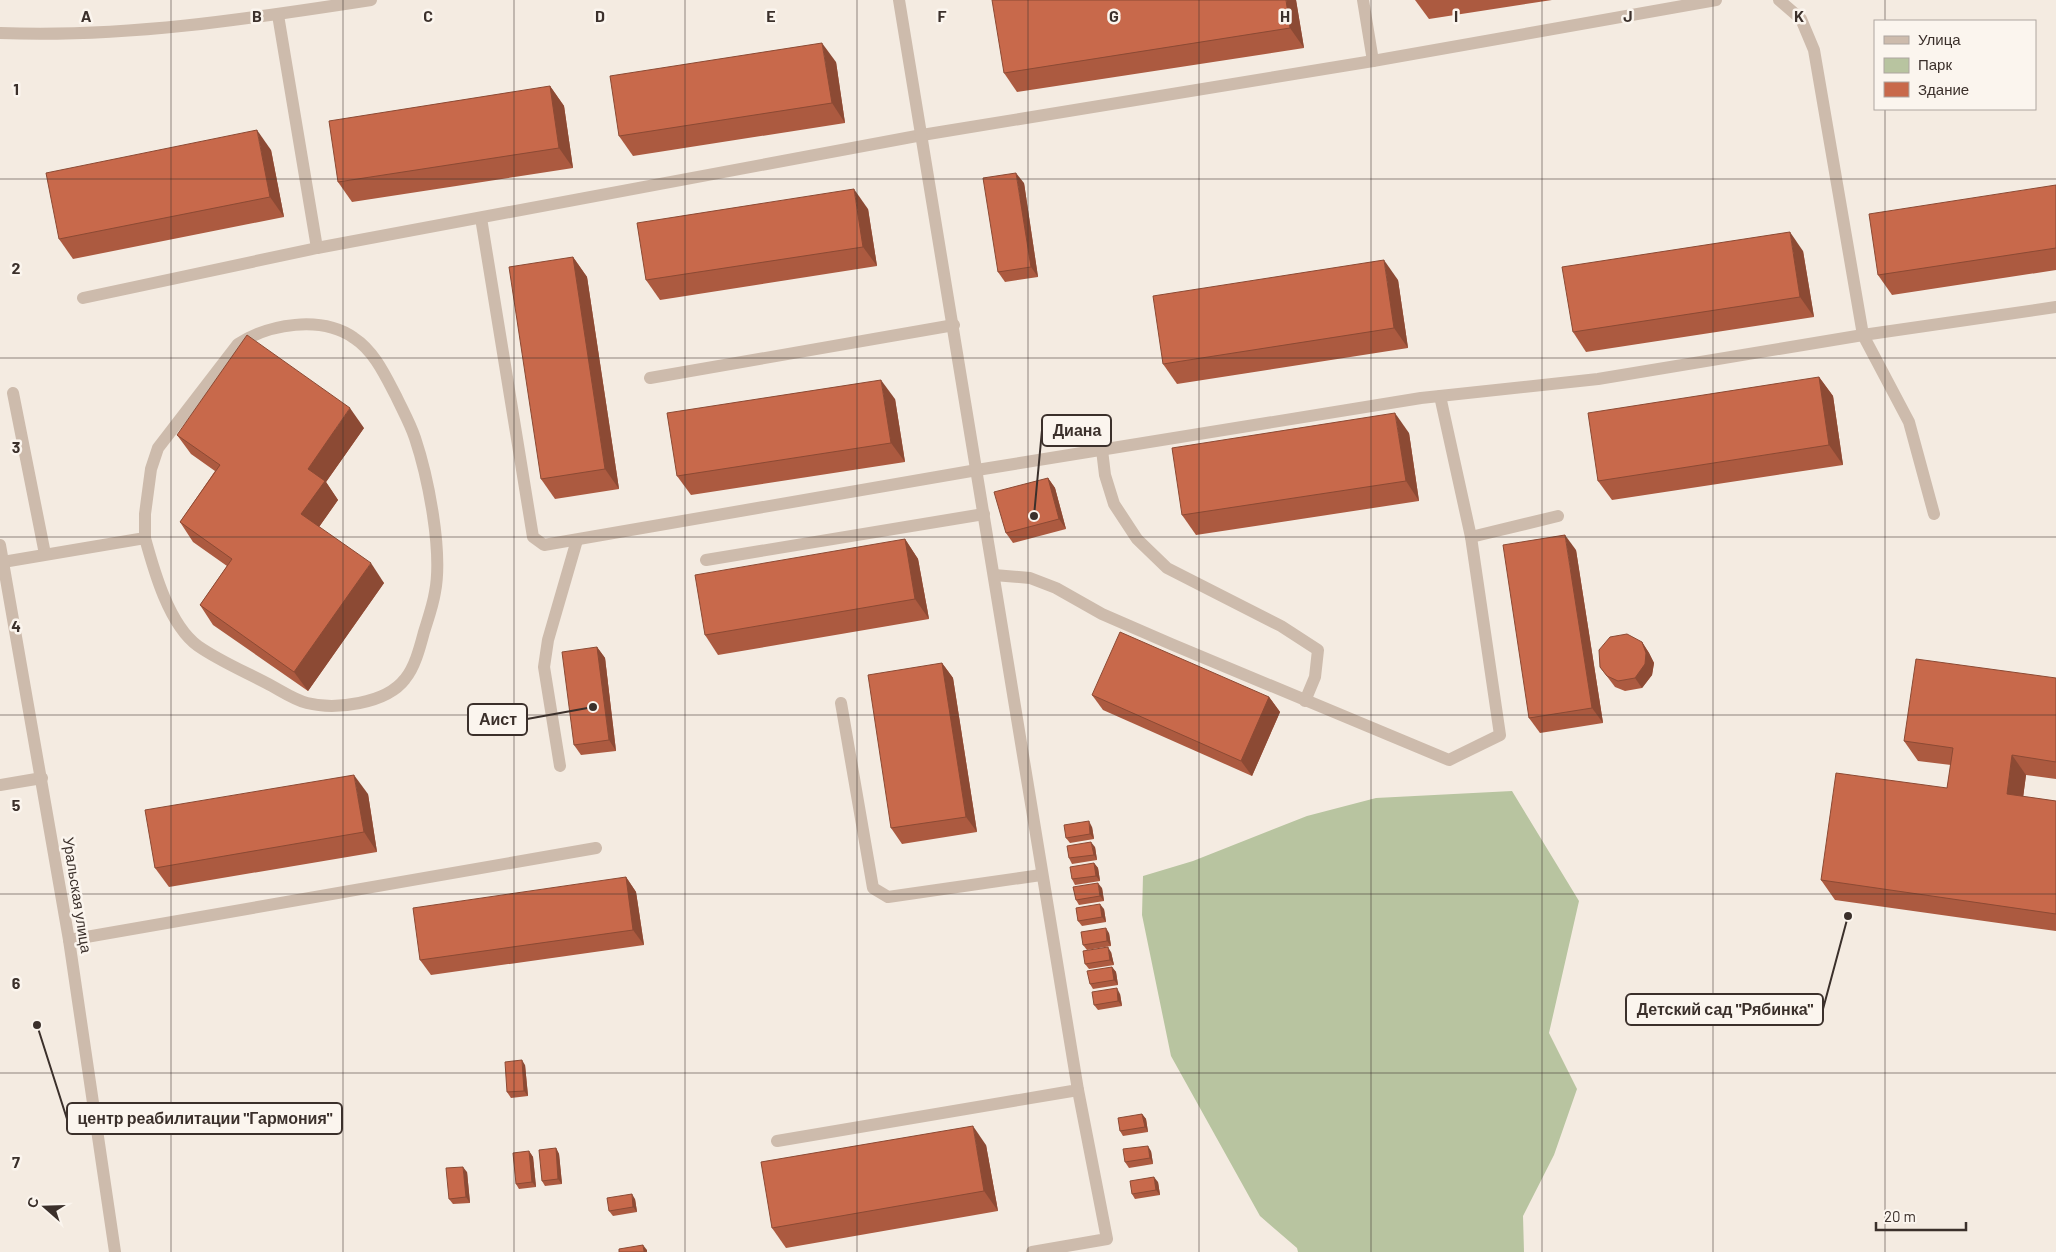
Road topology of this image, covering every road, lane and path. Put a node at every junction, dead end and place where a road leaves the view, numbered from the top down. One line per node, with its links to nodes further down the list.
1 (371, 0): 6 (street)
2 (899, 0): 9 (street)
3 (1363, 0): 8 (street)
4 (1716, 0): 8 (street)
5 (1779, 0): 15 (street)
6 (278, 15): 7 (street); 11 (street)
7 (0, 33)
8 (1373, 61): 9 (street)
9 (922, 135): 10 (street); 14 (street)
10 (481, 218): 11 (street); 26 (street)
11 (317, 248): 12 (street)
12 (83, 298)
13 (2056, 307): 15 (street)
14 (954, 325): 16 (street); 20 (street)
15 (1863, 336): 18 (street); 22 (street)
16 (650, 378)
17 (12, 393): 28 (street)
18 (1440, 396): 19 (street); 24 (street)
19 (1102, 450): 20 (street); 32 (street)
20 (977, 470): 21 (street); 26 (street)
21 (984, 514): 29 (street); 31 (street)
22 (1934, 514)
23 (1558, 516): 24 (street)
24 (1471, 537): 32 (street)
25 (145, 538): 25 (street); 28 (street)
26 (577, 540): 34 (street)
27 (0, 545): 30 (street, Уральская улица)
28 (45, 554): 30 (street)
29 (706, 560)
30 (3, 562): 35 (street, Уральская улица)
31 (994, 575): 32 (street); 38 (street)
32 (1305, 701)
33 (842, 703): 38 (street)
34 (560, 766)
35 (42, 778): 36 (street); 39 (street, Уральская улица)
36 (0, 785)
37 (596, 848): 39 (street)
38 (1041, 875): 40 (street)
39 (69, 940): 42 (street, Уральская улица)
40 (1078, 1090): 41 (street); 43 (street)
41 (777, 1141)
42 (115, 1252)
43 (1032, 1252)

